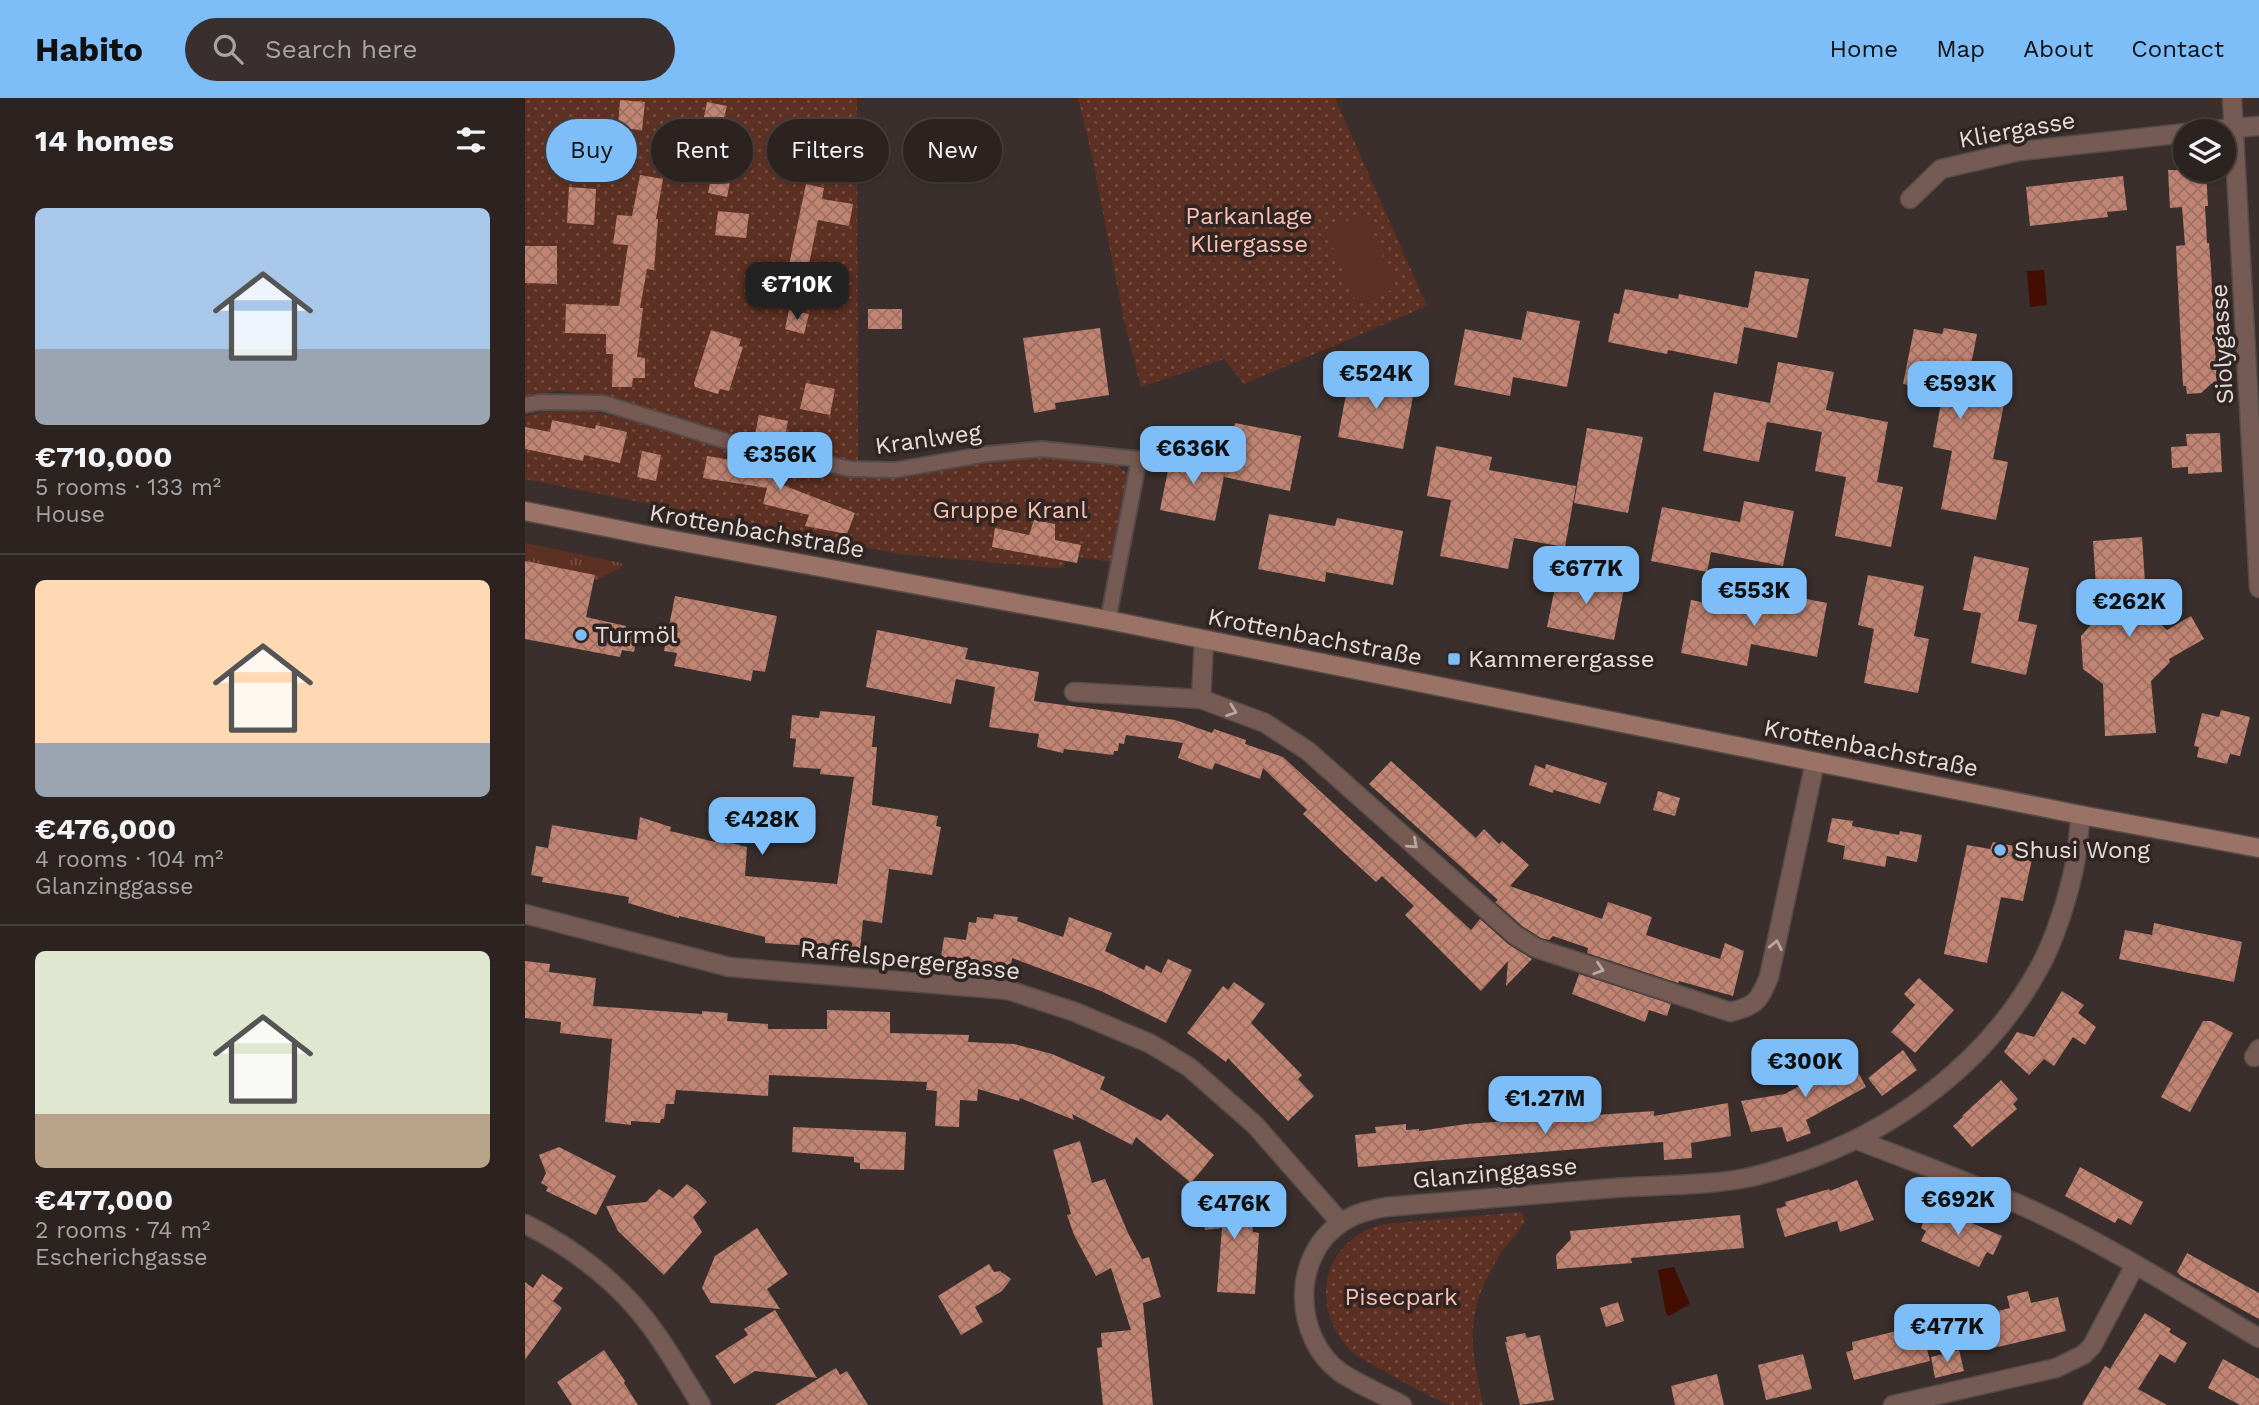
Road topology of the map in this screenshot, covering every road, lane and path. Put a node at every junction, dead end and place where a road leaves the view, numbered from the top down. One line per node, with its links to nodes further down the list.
1 (2232, 98): 2 (street, Siolygasse)
2 (2234, 119)
3 (2259, 126): 4 (street)
4 (2236, 128)
5 (2173, 133): 7 (street, Kliergasse)
6 (2236, 147): 10 (street, Siolygasse)
7 (1910, 199)
8 (525, 405): 11 (lane, Kranlweg)
9 (525, 511): 11 (main road, Krottenbachstraße)
10 (2259, 588)
11 (1108, 620): 12 (main road, Krottenbachstraße)
12 (1204, 640): 14 (street); 15 (main road, Krottenbachstraße)
13 (1074, 692): 14 (street)
14 (1201, 699): 15 (street, one-way to 15)
15 (1815, 762): 16 (main road, Krottenbachstraße)
16 (2081, 815): 17 (main road, Krottenbachstraße); 19 (street, Glanzinggasse)
17 (2259, 848)
18 (525, 914): 20 (street, Raffelspergergasse)
19 (1857, 1140): 20 (street, Glanzinggasse); 22 (street)
20 (1341, 1223): 25 (street, Glanzinggasse)
21 (525, 1224): 24 (street)
22 (2136, 1265): 23 (street); 26 (street)
23 (2259, 1338)
24 (701, 1405)
25 (1402, 1405)
26 (1893, 1405)

